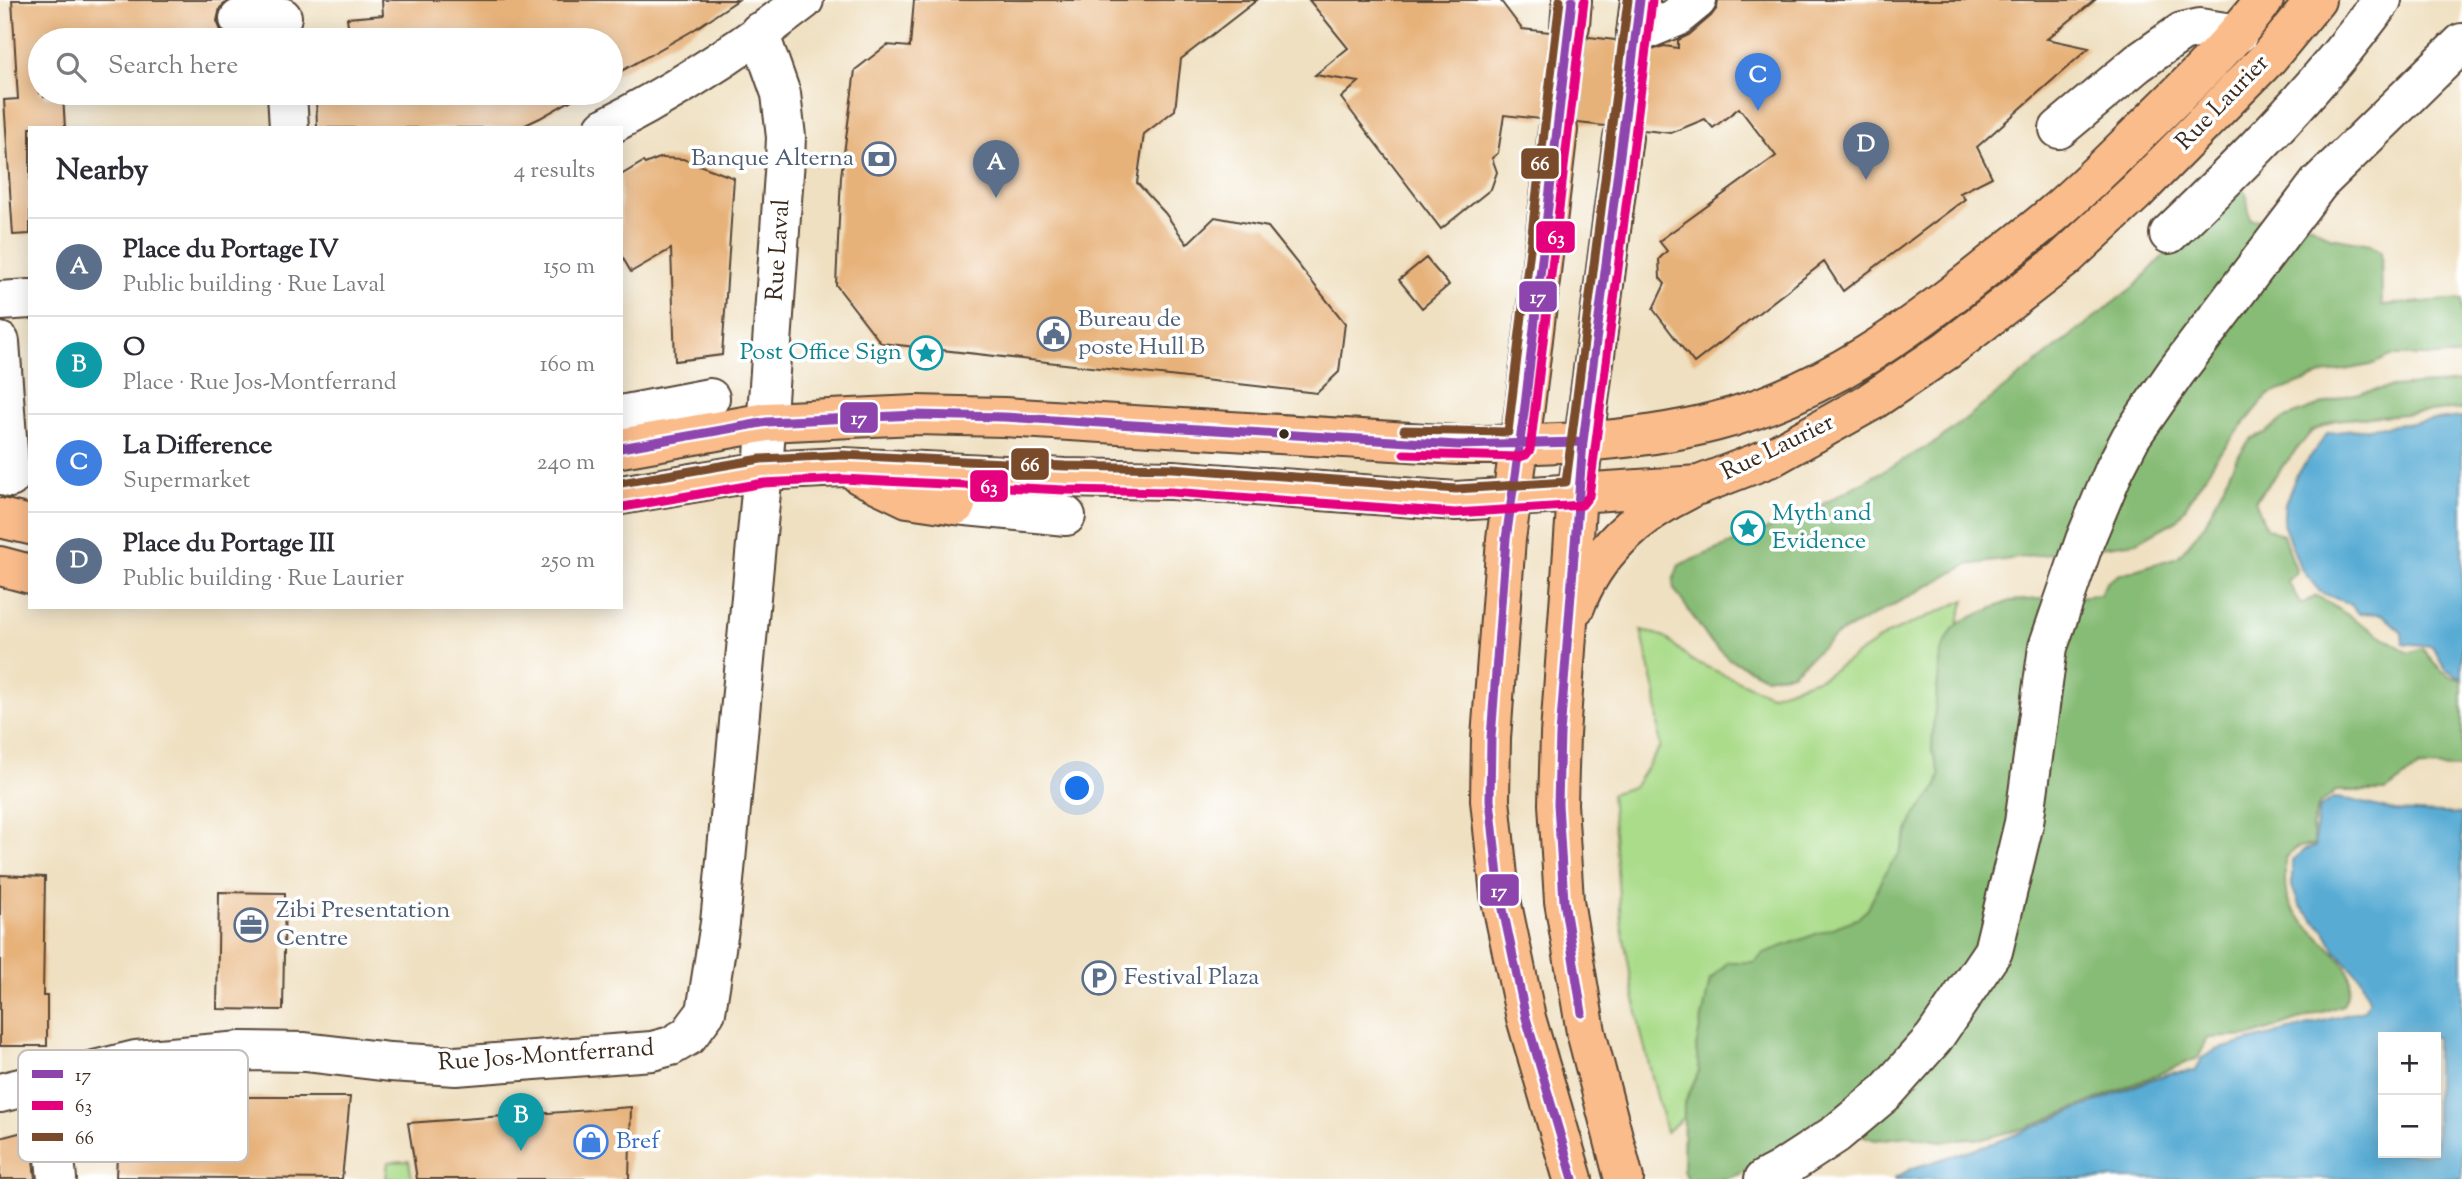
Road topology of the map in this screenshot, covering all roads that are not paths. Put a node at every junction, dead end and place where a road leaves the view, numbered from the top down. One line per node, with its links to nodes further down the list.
1 (804, 0): 9 (street)
2 (1697, 0): 6 (street)
3 (2264, 0): 10 (main road, Rue Laurier)
4 (2316, 0): 29 (main road, Rue Laurier)
5 (2382, 0): 16 (street)
6 (1638, 17)
7 (239, 19): 8 (street)
8 (282, 19)
9 (760, 32): 12 (street); 22 (street, Rue Laval)
10 (2238, 34): 13 (street); 23 (main road, Rue Laurier)
11 (2462, 43): 45 (street)
12 (608, 126)
13 (2059, 129)
14 (1558, 130): 24 (main road)
15 (1623, 137): 23 (main road)
16 (2169, 234)
17 (28, 299): 18 (street)
18 (0, 301)
19 (0, 342): 28 (street)
20 (710, 398): 21 (street)
21 (623, 415)
22 (767, 422): 24 (main road, Rue Laurier); 25 (main road, Rue Laurier); 27 (street, Rue Laval)
23 (1583, 442): 24 (main road, Rue Laurier); 30 (main road)
24 (1518, 445): 32 (main road)
25 (623, 448)
26 (842, 467): 27 (main road, Rue Laurier); 32 (main road, Rue Laurier); 33 (main road)
27 (763, 471): 31 (main road, Rue Laurier); 40 (street, Rue Jos-Montferrand)
28 (10, 478)
29 (1699, 485): 30 (main road, Rue Laurier); 38 (main road)
30 (1577, 494): 32 (main road, Rue Laurier); 38 (main road)
31 (623, 495)
32 (1510, 499): 43 (main road)
33 (956, 505): 34 (street)
34 (1066, 516)
35 (0, 518): 36 (main road)
36 (28, 525)
37 (0, 566): 39 (main road)
38 (1582, 572): 44 (main road)
39 (28, 573)
40 (248, 1051)
41 (18, 1089): 42 (street, Rue Jos-Montferrand)
42 (0, 1093)
43 (1573, 1179)
44 (1624, 1179)
45 (1763, 1179)

